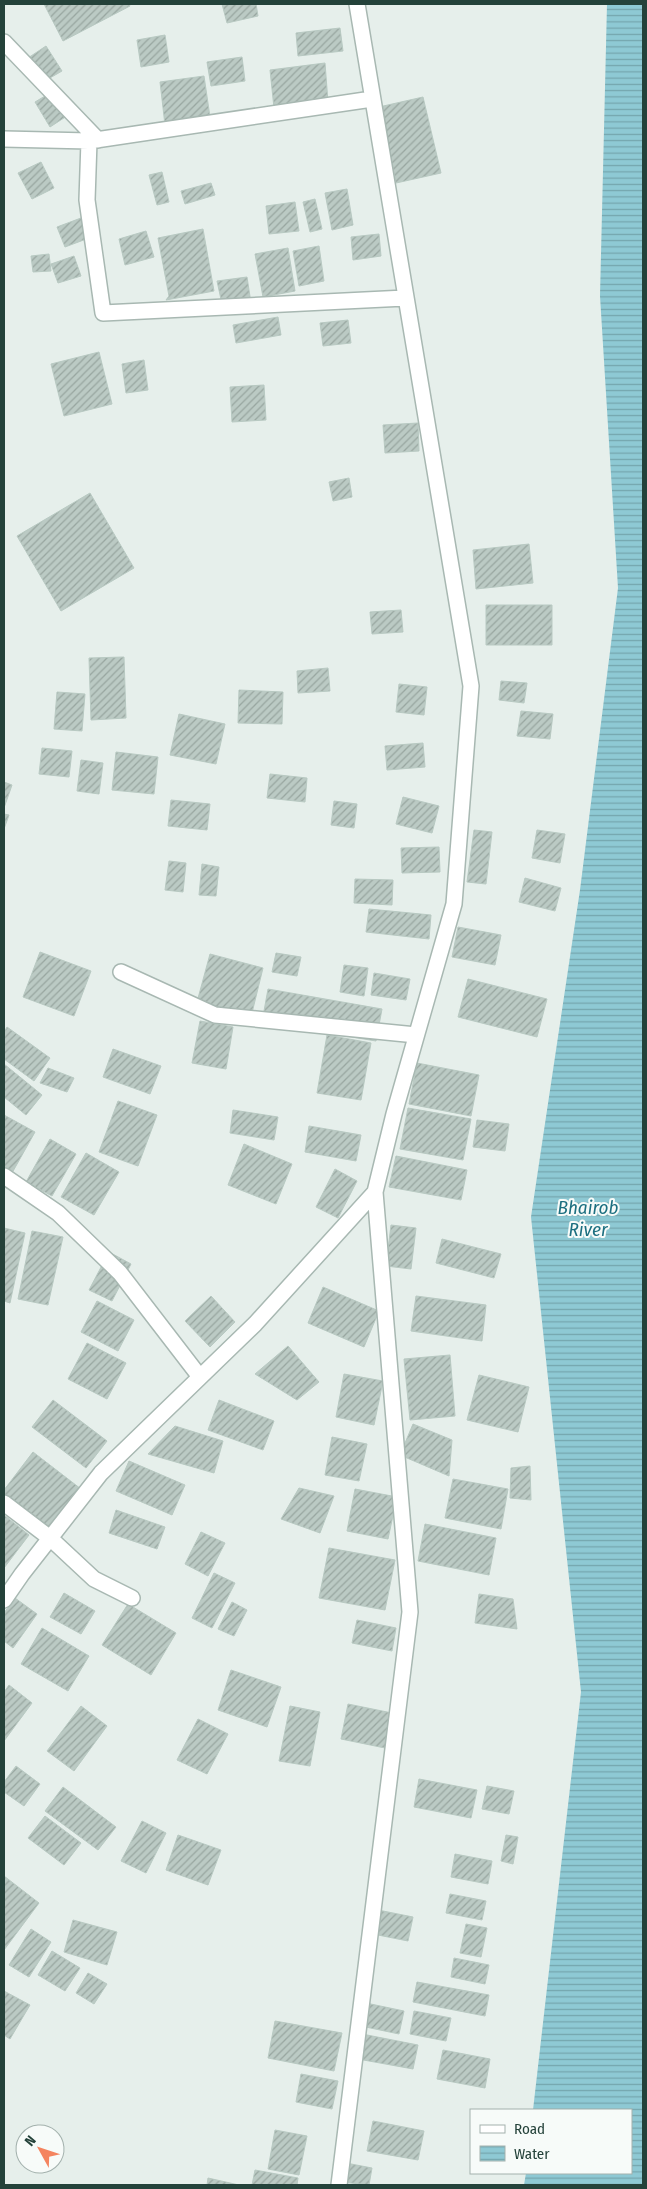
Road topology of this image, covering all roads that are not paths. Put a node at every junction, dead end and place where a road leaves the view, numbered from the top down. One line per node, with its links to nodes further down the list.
1 (356, 4): 3 (street)
2 (4, 42): 5 (street)
3 (372, 99): 5 (street); 6 (street)
4 (4, 139): 5 (street)
5 (93, 141): 6 (street)
6 (405, 298): 8 (street)
7 (121, 972): 8 (street)
8 (416, 1034): 10 (street)
9 (4, 1176): 11 (street)
10 (375, 1192): 11 (street); 16 (street)
11 (200, 1377): 13 (street)
12 (4, 1503): 13 (street)
13 (50, 1538): 14 (street); 15 (street)
14 (132, 1598)
15 (4, 1600)
16 (339, 2185)

